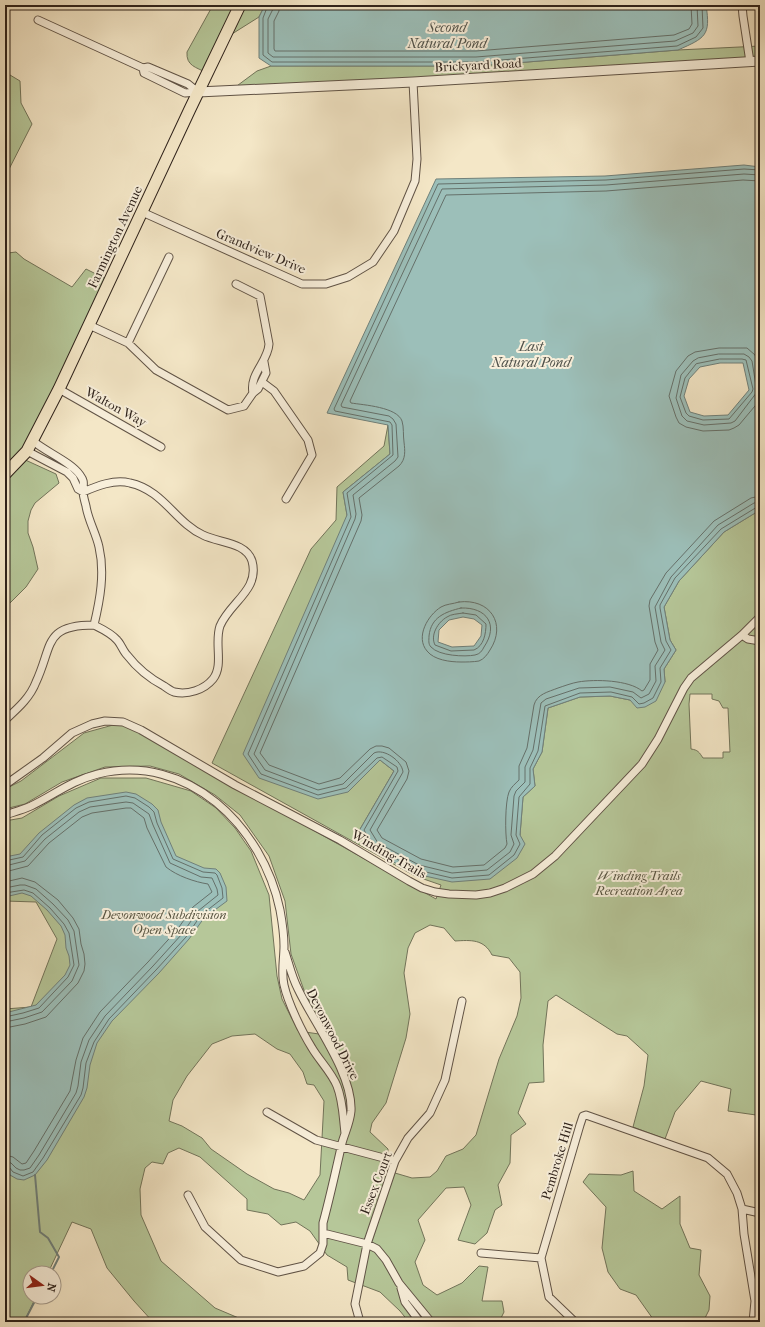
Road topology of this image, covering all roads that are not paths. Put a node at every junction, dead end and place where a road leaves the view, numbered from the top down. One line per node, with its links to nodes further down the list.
1 (240, 5): 7 (main road, Farmington Avenue)
2 (742, 5): 4 (street)
3 (38, 20): 7 (street)
4 (750, 62): 5 (street, Brickyard Road); 6 (street, Brickyard Road)
5 (760, 62)
6 (413, 82): 7 (street, Brickyard Road); 8 (street, Grandview Drive)
7 (198, 92): 8 (main road, Farmington Avenue)
8 (142, 212): 11 (main road, Farmington Avenue)
9 (169, 257): 12 (street)
10 (236, 284): 13 (street)
11 (89, 326): 12 (street); 15 (main road, Farmington Avenue)
12 (128, 343): 16 (street)
13 (264, 362): 14 (street); 16 (street)
14 (262, 382): 16 (street); 21 (street)
15 (59, 389): 17 (main road, Farmington Avenue); 18 (street, Walton Way)
16 (252, 393)
17 (30, 446): 19 (main road, Farmington Avenue); 20 (street); 20 (street)
18 (161, 447)
19 (5, 474)
20 (83, 492): 23 (street); 23 (street)
21 (286, 499)
22 (760, 617): 24 (street, Winding Trails)
23 (94, 625): 26 (street)
24 (742, 635): 25 (street); 27 (street, Winding Trails)
25 (760, 641)
26 (5, 720)
27 (5, 785)
28 (5, 815): 29 (street, Devonwood Drive)
29 (284, 946): 32 (street, Devonwood Drive); 32 (street, Devonwood Drive)
30 (462, 1001): 34 (street, Essex Court)
31 (267, 1112): 33 (street)
32 (345, 1133): 33 (street, Devonwood Drive)
33 (342, 1146): 34 (street); 38 (street, Devonwood Drive)
34 (395, 1161): 39 (street, Essex Court)
35 (188, 1194): 38 (street, Devonwood Drive)
36 (742, 1209): 37 (street); 41 (street, Pembroke Hill); 47 (street, Pembroke Hill)
37 (760, 1213)
38 (323, 1233): 39 (street)
39 (367, 1244): 42 (street); 43 (street, Essex Court)
40 (481, 1253): 41 (street)
41 (541, 1258): 46 (street, Pembroke Hill)
42 (399, 1282): 44 (street); 45 (street)
43 (360, 1322)
44 (420, 1322)
45 (431, 1322)
46 (575, 1322)
47 (754, 1322)

